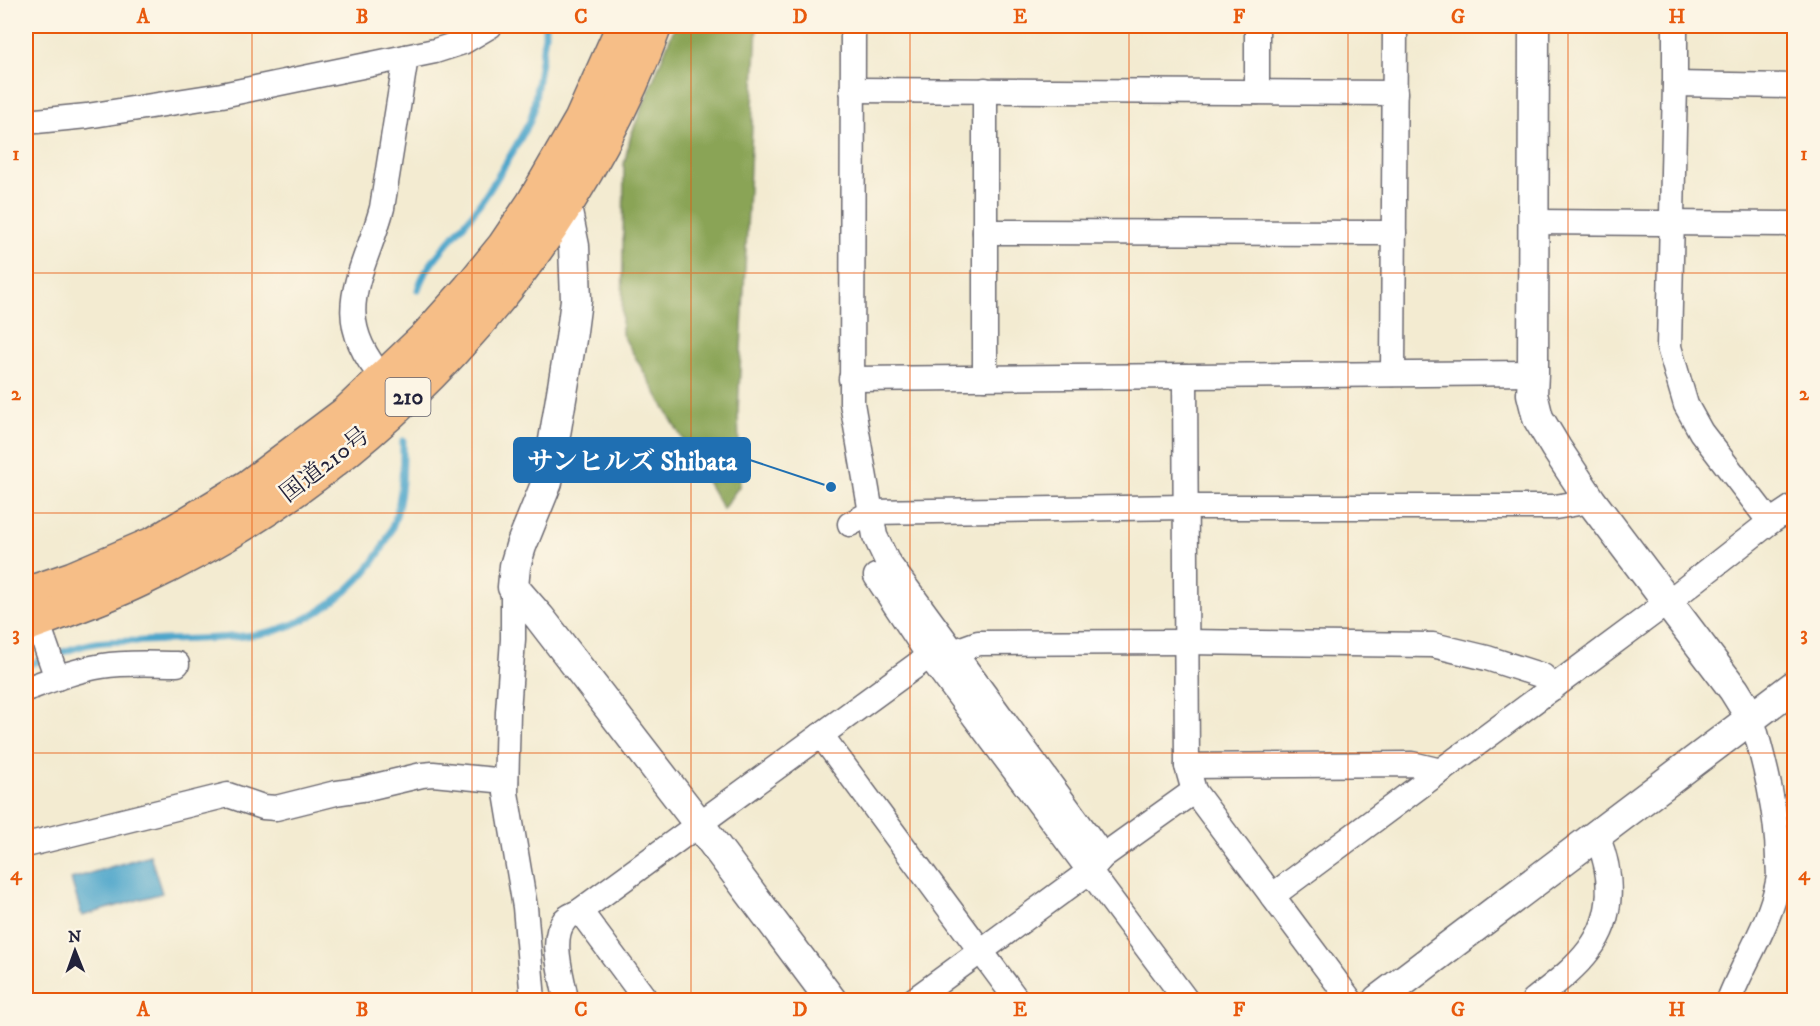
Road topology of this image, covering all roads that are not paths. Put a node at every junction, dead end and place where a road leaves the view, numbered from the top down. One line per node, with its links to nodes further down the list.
1 (490, 26): 9 (street)
2 (623, 26): 17 (highway, 国道210号 / 210)
3 (655, 26): 18 (highway, 国道210号 / 210)
4 (853, 26): 12 (street)
5 (1257, 26): 14 (street)
6 (1395, 26): 15 (street)
7 (1534, 26): 19 (street)
8 (1675, 26): 10 (street)
9 (406, 57): 16 (street); 27 (street)
10 (1675, 84): 11 (street); 20 (street)
11 (1794, 86)
12 (852, 90): 13 (street); 29 (street)
13 (986, 90): 14 (street); 22 (street)
14 (1257, 92): 15 (street)
15 (1395, 93): 23 (street)
16 (26, 122)
17 (556, 165): 18 (street); 27 (highway, 国道210号 / 210)
18 (566, 204): 37 (street); 39 (highway, 国道210号 / 210)
19 (1534, 222): 20 (street); 24 (street)
20 (1671, 223): 21 (street); 34 (street)
21 (1794, 224)
22 (985, 232): 23 (street); 28 (street)
23 (1394, 233): 25 (street)
24 (1533, 373): 25 (street); 30 (street)
25 (1393, 374): 26 (street)
26 (1185, 376): 28 (street); 32 (street)
27 (383, 378): 39 (highway, 国道210号 / 210)
28 (985, 378): 29 (street)
29 (851, 379): 33 (street)
30 (1591, 501): 32 (street); 38 (street)
31 (1794, 506): 34 (street)
32 (1185, 507): 33 (street); 40 (street)
33 (872, 513): 35 (street); 41 (street)
34 (1770, 522): 38 (street)
35 (850, 525)
36 (876, 576): 42 (street)
37 (513, 587): 51 (street); 53 (street)
38 (1668, 602): 45 (street); 47 (street)
39 (41, 638): 43 (street); 46 (street)
40 (1186, 642): 41 (street); 45 (street); 49 (street)
41 (953, 652): 56 (street)
42 (930, 656): 48 (street); 56 (street)
43 (177, 664)
44 (1794, 686): 47 (street)
45 (1553, 688): 50 (street)
46 (26, 689)
47 (1752, 719): 54 (street); 70 (street)
48 (821, 735): 53 (street); 59 (street)
49 (1187, 766): 50 (street); 52 (street)
50 (1441, 771): 57 (street)
51 (506, 781): 55 (street); 60 (street)
52 (1194, 791): 56 (street); 57 (street)
53 (699, 824): 58 (street); 63 (street)
54 (1597, 836): 68 (street); 69 (street)
55 (26, 844)
56 (1096, 864): 59 (street); 66 (street)
57 (1272, 896): 67 (street)
58 (580, 911): 61 (street); 62 (street)
59 (980, 952): 64 (street); 65 (street)
60 (533, 1000)
61 (566, 1000)
62 (646, 1000)
63 (831, 1000)
64 (914, 1000)
65 (1017, 1000)
66 (1186, 1000)
67 (1350, 1000)
68 (1378, 1000)
69 (1534, 1000)
70 (1728, 1000)

